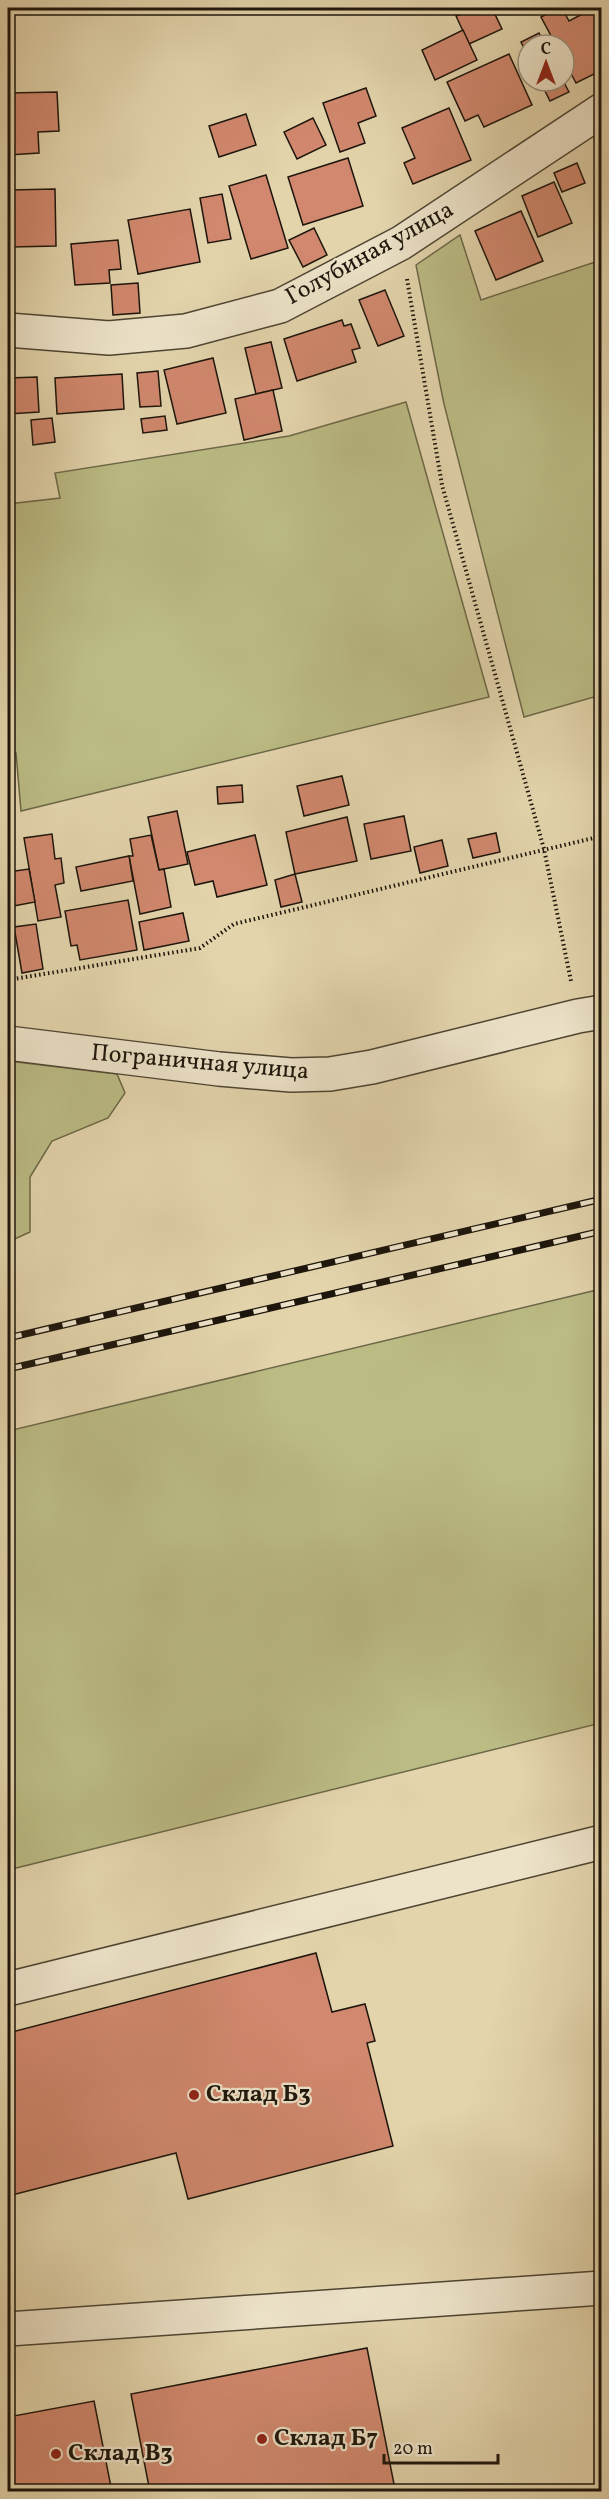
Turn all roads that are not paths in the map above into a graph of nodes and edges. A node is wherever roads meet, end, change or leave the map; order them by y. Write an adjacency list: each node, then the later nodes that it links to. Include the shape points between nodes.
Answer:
1 (602, 110): 2 (street, Голубиная улица, via 401,243 280,306 186,330 109,338)
2 (8, 330)
3 (590, 1014): 4 (street, Пограничная улица, via 330,1074 219,1069)
4 (8, 1043)
5 (602, 1842): 6 (street)
6 (8, 1989)
7 (602, 2288): 8 (street)
8 (8, 2329)

